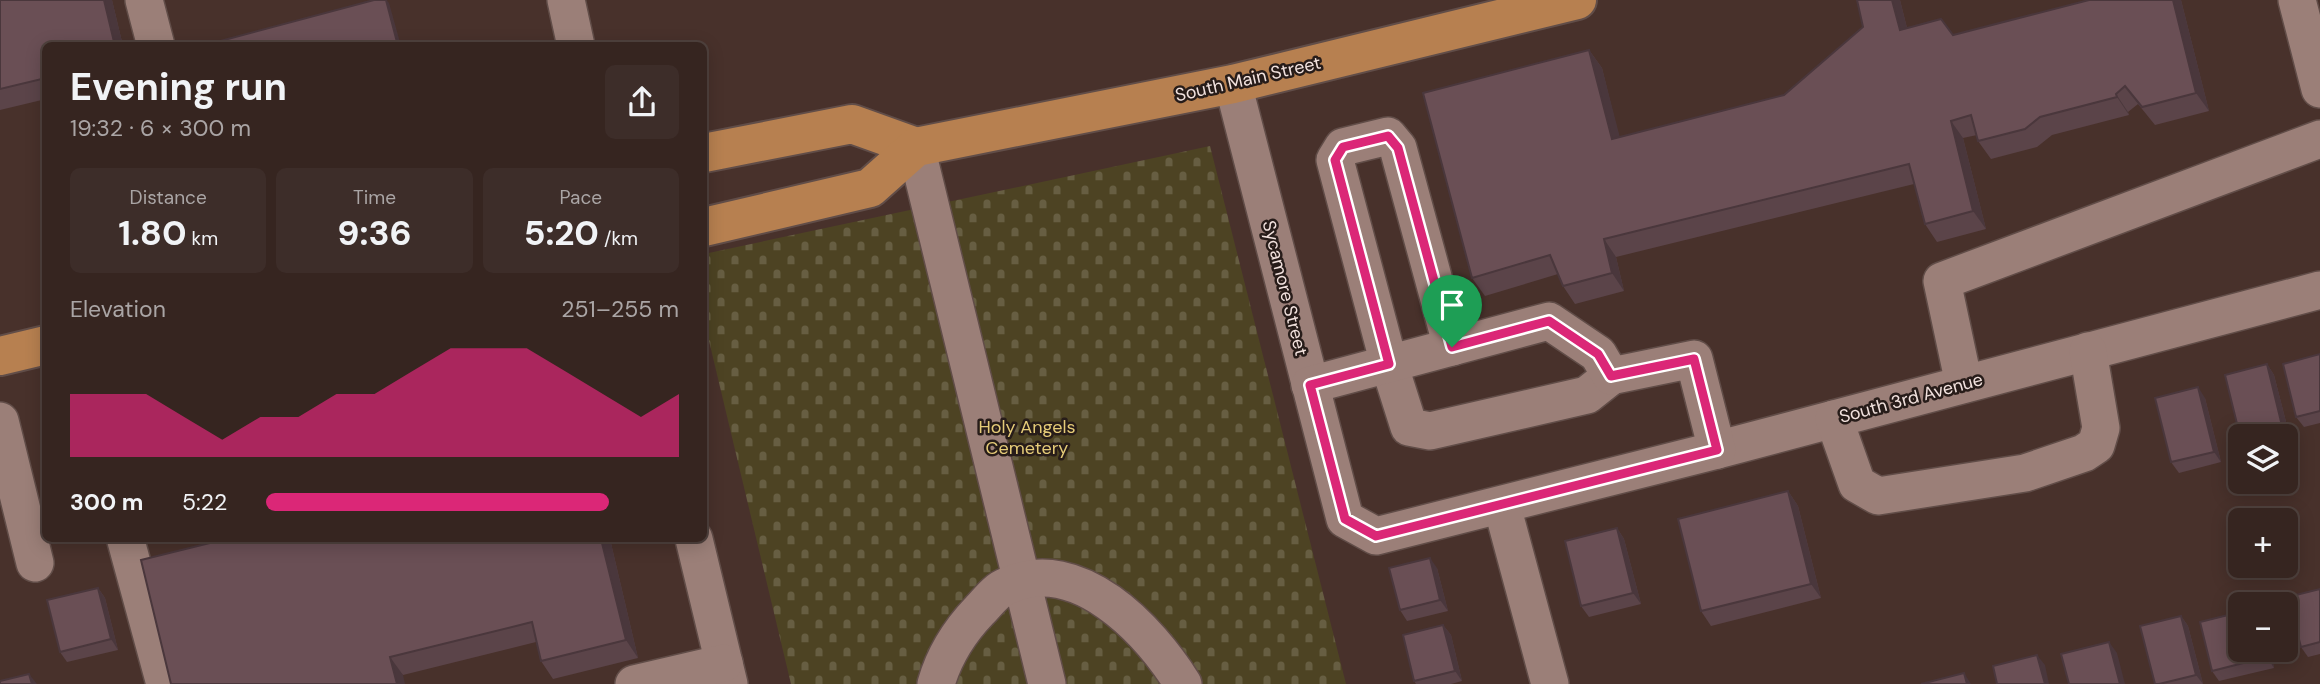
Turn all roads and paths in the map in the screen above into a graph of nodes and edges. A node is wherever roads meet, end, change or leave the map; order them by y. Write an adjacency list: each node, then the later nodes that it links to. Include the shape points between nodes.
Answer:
1 (144, 0): 5 (street)
2 (566, 0): 6 (street)
3 (1577, 0): 7 (main road, South Main Street)
4 (2297, 0): 8 (street)
5 (155, 42)
6 (575, 42)
7 (1233, 84): 10 (main road, South Main Street); 21 (street, Sycamore Street)
8 (2320, 89)
9 (2320, 139): 20 (street, via 1942,281)
10 (916, 146): 11 (main road, via 852,124); 12 (main road, via 870,188); 30 (street)
11 (707, 152)
12 (707, 226)
13 (2320, 290): 16 (street, South 3rd Avenue)
14 (42, 346): 17 (main road)
15 (1452, 347): 18 (street); 18 (street, via 1398,148 1388,136 1343,147 1335,160); 19 (street, via 1549,321 1598,354)
16 (2088, 351): 20 (street, South 3rd Avenue); 22 (street, via 2101,428 2096,445 2025,473 1878,496 1857,484)
17 (0, 356)
18 (1389, 364): 19 (street, via 1409,427 1430,431 1587,396); 21 (street)
19 (1611, 376): 24 (street, via 1694,359)
20 (1964, 384): 22 (street, South 3rd Avenue)
21 (1310, 385): 26 (street, Sycamore Street, via 1345,519 1376,536)
22 (1834, 419): 24 (street, South 3rd Avenue)
23 (0, 421): 25 (street)
24 (1717, 450): 26 (street, South 3rd Avenue)
25 (7, 476): 29 (street)
26 (1502, 506): 37 (street)
27 (126, 542): 32 (street)
28 (695, 542): 31 (street)
29 (36, 564)
30 (1022, 581): 34 (street, via 1004,586 968,623 951,647); 35 (street); 36 (street, via 1050,578 1111,604 1135,621)
31 (726, 673): 33 (street)
32 (164, 684)
33 (634, 684)
34 (936, 684)
35 (1047, 684)
36 (1183, 684)
37 (1550, 684)

